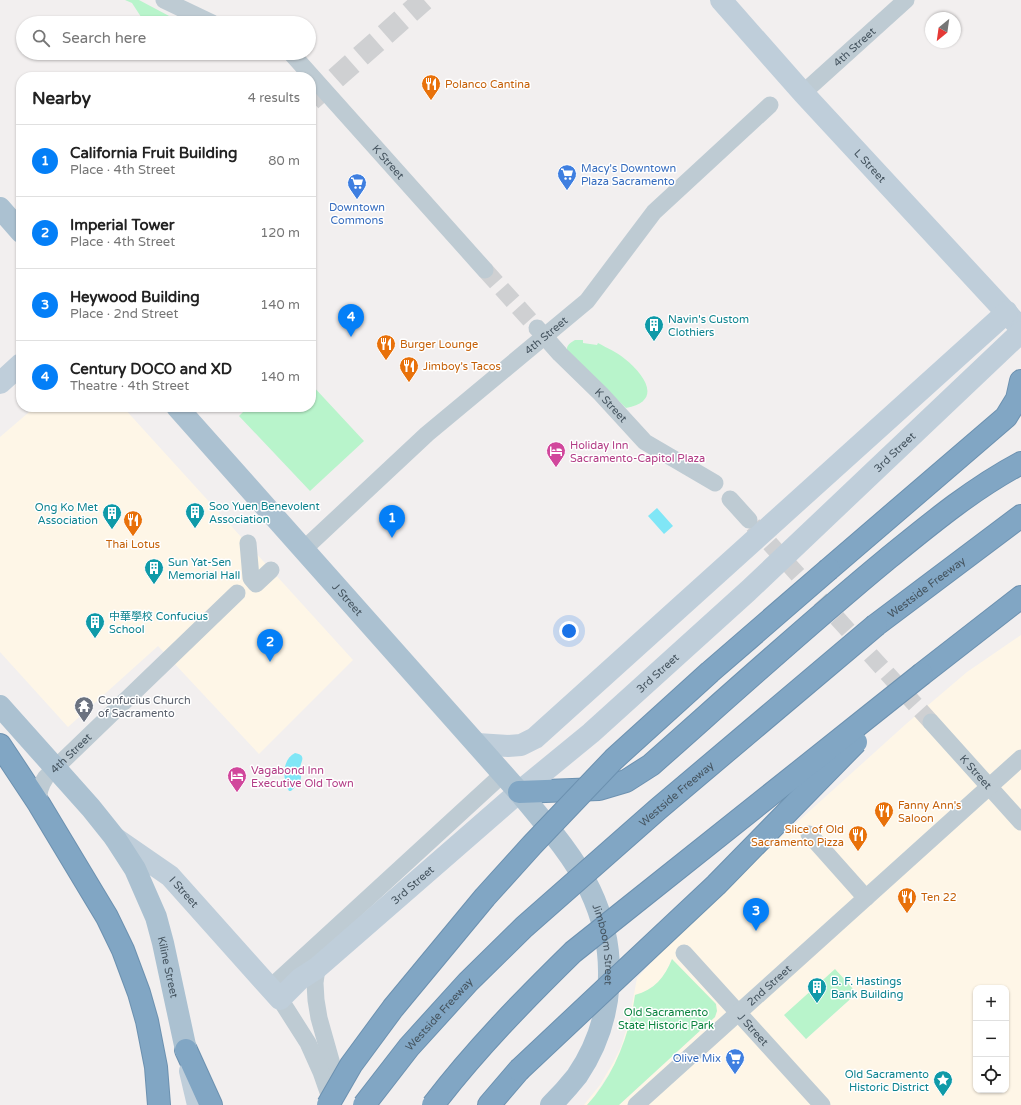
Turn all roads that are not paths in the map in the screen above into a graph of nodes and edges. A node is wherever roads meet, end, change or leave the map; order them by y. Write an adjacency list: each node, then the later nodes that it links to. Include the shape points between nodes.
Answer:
1 (164, 0): 4 (street)
2 (721, 0): 8 (street, L Street)
3 (906, 0): 8 (street, 4th Street)
4 (197, 16)
5 (297, 60): 6 (street, K Street)
6 (308, 72)
7 (316, 81): 12 (street, K Street)
8 (803, 93): 13 (street, L Street)
9 (770, 105): 15 (street, 4th Street, via 654,212 587,301)
10 (0, 208): 11 (main road)
11 (16, 226)
12 (485, 270)
13 (1006, 312): 14 (street, L Street); 34 (street, via 535,738 521,745)
14 (1021, 329)
15 (540, 332): 22 (street, K Street, via 645,442); 27 (street, 4th Street)
16 (1021, 332): 40 (street, 3rd Street, via 748,591 591,733)
17 (16, 369): 19 (street)
18 (1021, 381): 54 (highway, bridge, via 1017,399 1001,422 829,569 614,759 485,897 393,1008 351,1065)
19 (0, 383)
20 (181, 412): 27 (main road, J Street)
21 (1021, 463): 40 (highway, via 941,515 851,589 639,774 599,789)
22 (715, 483)
23 (730, 499): 25 (street)
24 (1021, 516): 56 (highway, Westside Freeway, bridge, via 876,626 658,809 524,927 468,982 409,1047)
25 (749, 520)
26 (248, 543): 28 (street, via 250,578 256,584)
27 (304, 549): 34 (main road, J Street)
28 (271, 570)
29 (237, 593): 37 (street, 4th Street)
30 (1021, 597): 31 (highway)
31 (922, 674): 57 (highway, bridge, via 573,952 479,1049); 58 (highway, bridge, via 716,885 519,1070)
32 (0, 706): 37 (main road, I Street)
33 (931, 722): 39 (street, K Street)
34 (477, 744): 38 (main road, J Street)
35 (0, 745): 41 (highway)
36 (1021, 758): 39 (street, 2nd Street)
37 (55, 768): 41 (street, 4th Street, via 41,785 38,794); 44 (main road, I Street)
38 (503, 774): 40 (main road, J Street); 48 (street, 3rd Street)
39 (989, 787): 42 (street, K Street); 45 (street, 2nd Street)
40 (519, 792): 47 (street, 3rd Street); 59 (main road, Jimboom Street, via 554,834 590,890 600,918 610,963 608,997 594,1045 577,1076)
41 (39, 804): 51 (highway, via 107,917 123,950 147,1021 156,1067)
42 (1021, 822)
43 (809, 834): 45 (street)
44 (115, 838): 48 (street, I Street, via 170,876); 50 (main road, Kiline Street, via 134,869 156,916)
45 (866, 898): 49 (street, 2nd Street)
46 (684, 954): 49 (street, J Street)
47 (317, 968): 48 (street, 3rd Street); 55 (street, I Street, via 316,1000 332,1064)
48 (275, 993): 55 (street, I Street, via 308,1044)
49 (738, 1013): 60 (street, 2nd Street); 61 (street, J Street)
50 (186, 1050): 52 (street, Kiline Street); 53 (highway)
51 (159, 1105)
52 (198, 1105)
53 (211, 1105)
54 (328, 1105)
55 (334, 1105)
56 (364, 1105)
57 (433, 1105)
58 (489, 1105)
59 (551, 1105)
60 (636, 1105)
61 (822, 1105)

